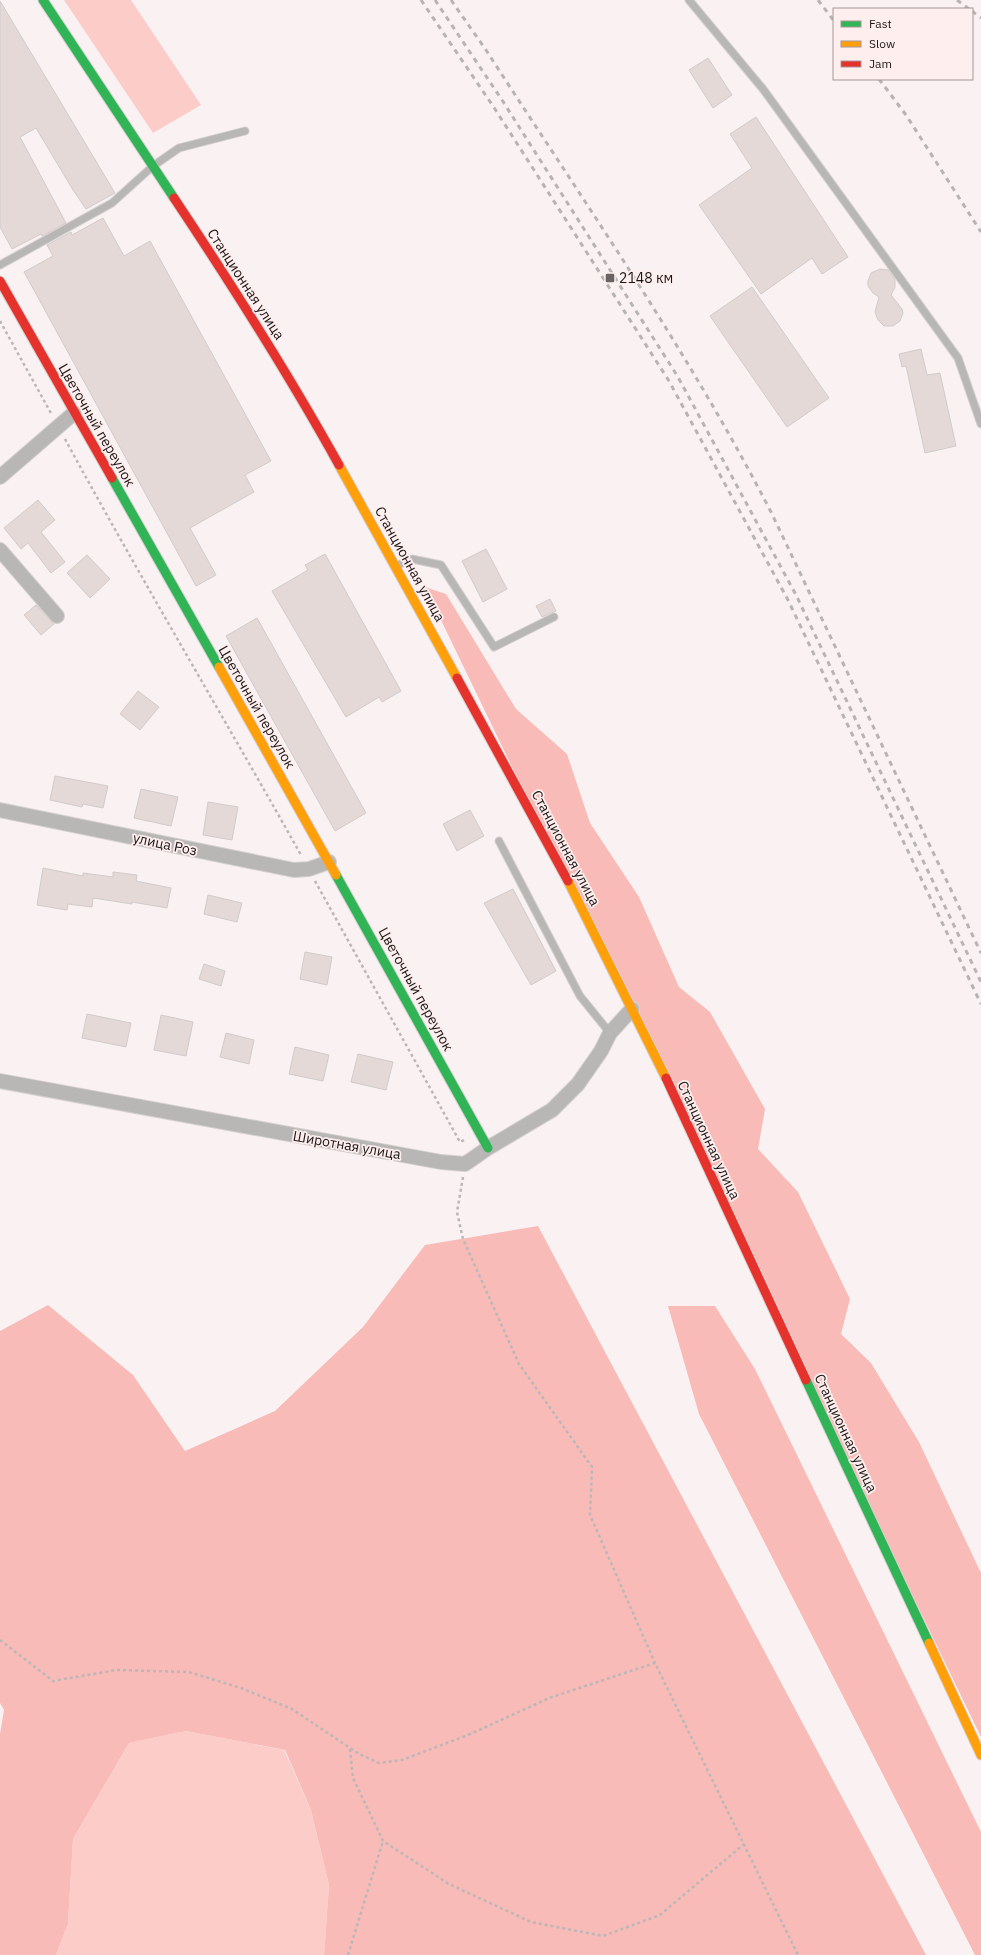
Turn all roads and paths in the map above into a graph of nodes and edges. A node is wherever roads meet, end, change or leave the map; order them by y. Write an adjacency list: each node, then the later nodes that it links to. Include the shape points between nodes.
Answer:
1 (43, 0): 4 (street, Станционная улица)
2 (689, 0): 8 (lane, via 764,89 958,358)
3 (245, 131): 4 (lane, via 179,148)
4 (153, 166): 5 (lane, via 112,204); 11 (street, Станционная улица, via 292,382)
5 (0, 265)
6 (0, 281): 7 (street, Цветочный переулок)
7 (74, 413): 9 (street); 16 (street, Цветочный переулок)
8 (981, 424)
9 (0, 477)
10 (0, 550): 12 (street)
11 (396, 566): 13 (lane, via 412,559 441,565 494,647); 17 (street, Станционная улица, via 560,865)
12 (57, 616)
13 (554, 618)
14 (0, 810): 16 (street, улица Роз, via 294,870 309,869)
15 (499, 841): 18 (lane, via 580,996)
16 (329, 862): 20 (street, Цветочный переулок)
17 (632, 1009): 18 (street); 25 (street, Станционная улица)
18 (610, 1033): 20 (street, via 578,1084 552,1110)
19 (0, 1081): 21 (street, Широтная улица, via 441,1162)
20 (488, 1148): 21 (street)
21 (465, 1164): 23 (path, via 457,1212 463,1239 519,1364 592,1467 590,1515)
22 (0, 1640): 24 (path, via 53,1681 116,1670 189,1672 234,1686 292,1709)
23 (656, 1663): 24 (path, via 549,1698 468,1735 402,1760 379,1764); 27 (path)
24 (350, 1749): 26 (path, via 353,1778)
25 (981, 1755)
26 (383, 1840): 27 (path, via 449,1884 531,1922 603,1936 660,1915); 28 (path)
27 (744, 1844): 29 (path)
28 (348, 1955)
29 (798, 1955)

